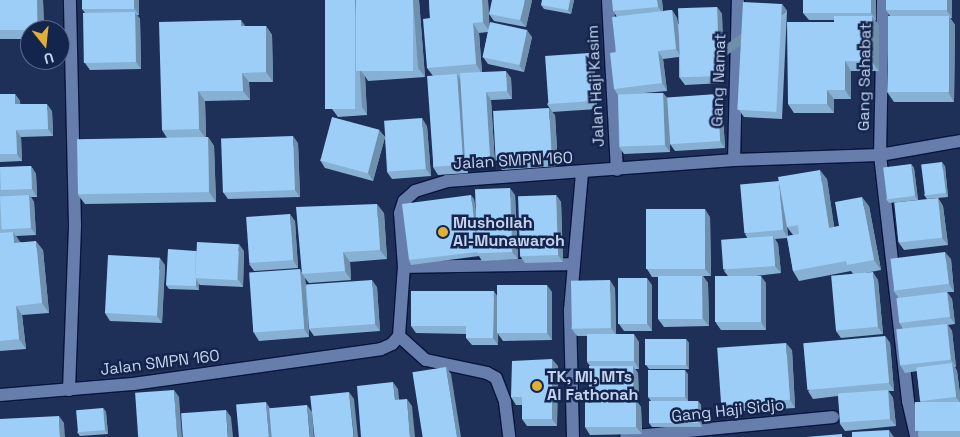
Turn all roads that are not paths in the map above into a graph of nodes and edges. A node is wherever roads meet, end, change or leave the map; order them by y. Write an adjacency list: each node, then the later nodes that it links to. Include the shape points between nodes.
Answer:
1 (70, 0): 13 (street, via 75,224)
2 (608, 0): 8 (street, Jalan Haji Kasim)
3 (738, 0): 7 (street, Gang Namat)
4 (883, 0): 6 (street, Gang Sahabat)
5 (960, 141): 6 (street, Jalan SMPN 160)
6 (880, 155): 7 (street, Jalan SMPN 160); 19 (street, Gang Sahabat, via 908,400)
7 (734, 160): 8 (street, Jalan SMPN 160)
8 (617, 170): 9 (street, Jalan SMPN 160)
9 (582, 173): 10 (street); 11 (street, Jalan SMPN 160, via 447,181 415,191 404,201 400,213)
10 (574, 264): 11 (street); 17 (street, via 570,310)
11 (404, 267): 12 (street, Jalan SMPN 160)
12 (399, 336): 13 (street, Jalan SMPN 160, via 381,349); 16 (street, via 426,360 487,373 496,378 505,402)
13 (69, 390): 14 (street, Jalan SMPN 160)
14 (0, 395)
15 (833, 417): 18 (street, Gang Haji Sidjo)
16 (509, 437)
17 (573, 437)
18 (626, 437)
19 (916, 437)

